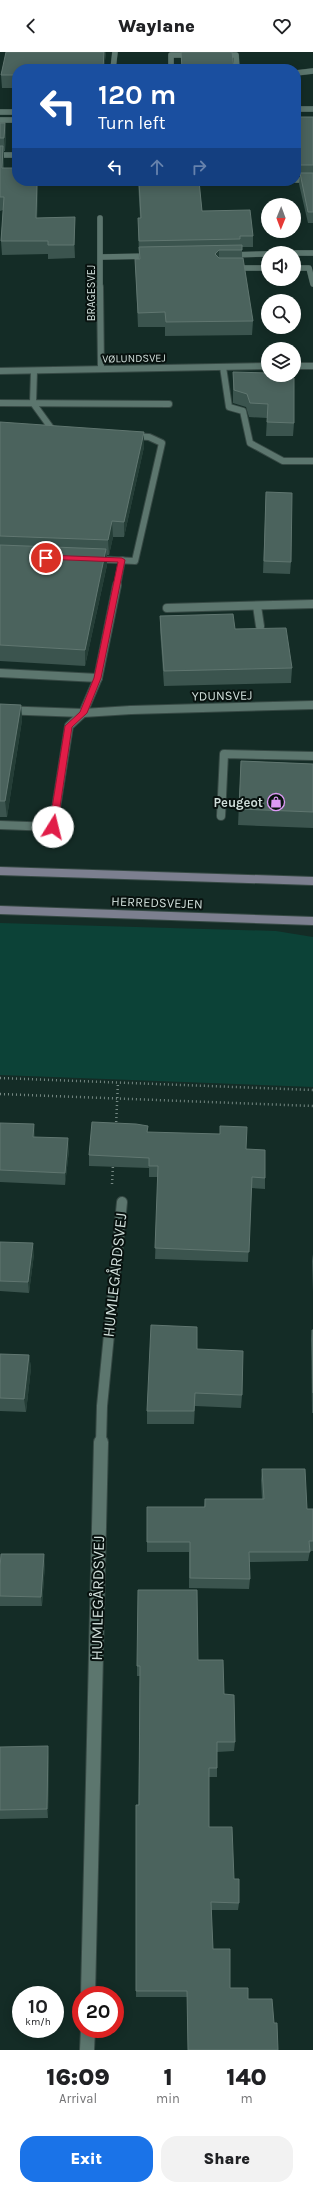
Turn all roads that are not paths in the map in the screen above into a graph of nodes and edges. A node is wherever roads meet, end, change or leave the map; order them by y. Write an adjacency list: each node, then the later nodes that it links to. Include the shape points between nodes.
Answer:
1 (115, 52): 4 (street)
2 (200, 55): 5 (street, via 171,55)
3 (214, 55): 6 (street, via 236,55)
4 (114, 64)
5 (171, 64)
6 (237, 64)
7 (313, 71): 8 (street)
8 (301, 72)
9 (301, 109): 10 (street)
10 (313, 109)
11 (0, 112): 12 (street)
12 (12, 112)
13 (0, 120): 14 (street)
14 (12, 120)
15 (0, 155): 16 (street)
16 (12, 155)
17 (301, 180): 18 (street)
18 (313, 180)
19 (100, 218): 25 (street, BRAGESVEJ)
20 (301, 253): 21 (street)
21 (313, 253)
22 (261, 254): 23 (street)
23 (220, 255)
24 (156, 256): 25 (street)
25 (101, 257): 34 (street, BRAGESVEJ)
26 (226, 268): 27 (street)
27 (261, 268)
28 (301, 268): 29 (street, via 309,268)
29 (313, 284)
30 (261, 366): 33 (street, VØLUNDSVEJ)
31 (301, 366): 32 (street)
32 (313, 366)
33 (223, 367): 34 (street, VØLUNDSVEJ); 42 (street, via 230,406 244,411 250,443 283,461)
34 (101, 368): 36 (street, VØLUNDSVEJ)
35 (0, 371): 36 (street, VØLUNDSVEJ)
36 (34, 371): 38 (street)
37 (0, 403): 38 (street)
38 (33, 403): 39 (street); 40 (street, via 54,432)
39 (169, 404)
40 (70, 433)
41 (125, 436): 44 (street, via 149,437 162,443 135,561)
42 (313, 461)
43 (84, 559): 44 (street)
44 (122, 560): 50 (street)
45 (313, 604): 46 (street)
46 (257, 606): 47 (street); 48 (street)
47 (167, 608)
48 (260, 626)
49 (0, 673): 50 (street)
50 (98, 678): 53 (street)
51 (313, 705): 53 (street, YDUNSVEJ)
52 (0, 710): 53 (street, YDUNSVEJ)
53 (83, 713): 56 (street, via 69,726 53,827)
54 (313, 756): 55 (street, via 224,754)
55 (220, 816)
56 (0, 825)
57 (0, 871): 58 (street, HERREDSVEJEN)
58 (313, 881)
59 (0, 910): 60 (street, HERREDSVEJEN)
60 (313, 921)
61 (122, 1202): 62 (street, HUMLEGÅRDSVEJ, via 102,1406)
62 (88, 1986)
63 (88, 2038): 64 (street)
64 (87, 2050)

